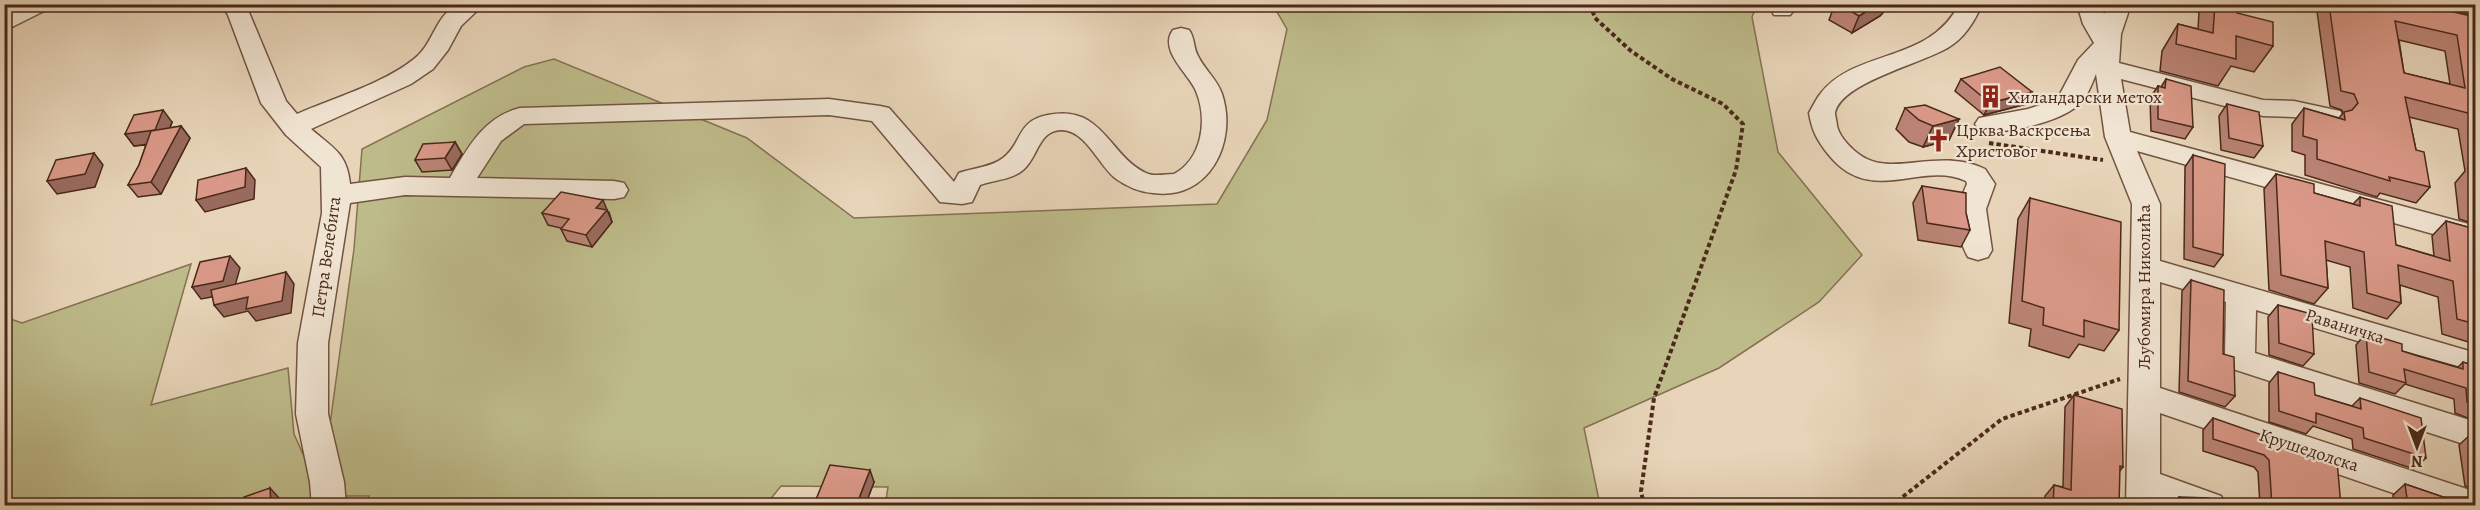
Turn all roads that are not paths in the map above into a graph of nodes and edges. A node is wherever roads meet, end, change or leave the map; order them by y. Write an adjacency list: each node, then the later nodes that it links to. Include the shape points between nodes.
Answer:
1 (40, 4): 8 (street)
2 (232, 4): 14 (street, Петра Велебита, via 240,15 274,103)
3 (473, 4): 14 (street, via 451,22 424,64 402,78 306,120)
4 (2089, 4): 12 (street)
5 (2120, 4): 12 (street, Љубомира Николића, via 2111,24)
6 (2398, 5): 9 (street)
7 (1966, 13): 11 (street, via 1911,40); 21 (street, via 1954,32 1938,43 1840,87 1825,101 1821,115 1823,129 1833,145 1860,167 1878,172 1957,168 1980,179 1970,215)
8 (4, 24)
9 (2475, 26)
10 (1181, 35): 17 (street, via 1180,47 1208,90 1212,109 1212,145 1196,172 1185,181 1140,184 1083,127 1065,122 1044,124 1028,137 1021,156 1009,167 969,179 962,195 950,195 880,114 829,108 520,116 494,130)
11 (1887, 45)
12 (2108, 56): 13 (street, via 2263,108 2294,109); 15 (street, via 2087,65 2077,90 2055,109); 16 (street, Љубомира Николића)
13 (2331, 117)
14 (296, 129): 19 (street, Петра Велебита, via 334,164)
15 (1984, 132)
16 (2123, 149): 20 (street); 22 (street, Љубомира Николића, via 2146,204)
17 (459, 186): 18 (street); 19 (street, via 405,186)
18 (614, 190)
19 (336, 198): 28 (street, Петра Велебита, via 313,355 312,414 327,482)
20 (2475, 236)
21 (1978, 250)
22 (2146, 267): 23 (street, Раваничка); 25 (street, Љубомира Николића)
23 (2241, 295): 24 (street, Раваничка); 26 (street, via 2240,356 2244,361)
24 (2475, 365)
25 (2144, 383): 27 (street, Љубомира Николића); 30 (street, Крушедолска)
26 (2475, 435)
27 (2143, 494): 29 (street)
28 (328, 506)
29 (2209, 506)
30 (2474, 506)

